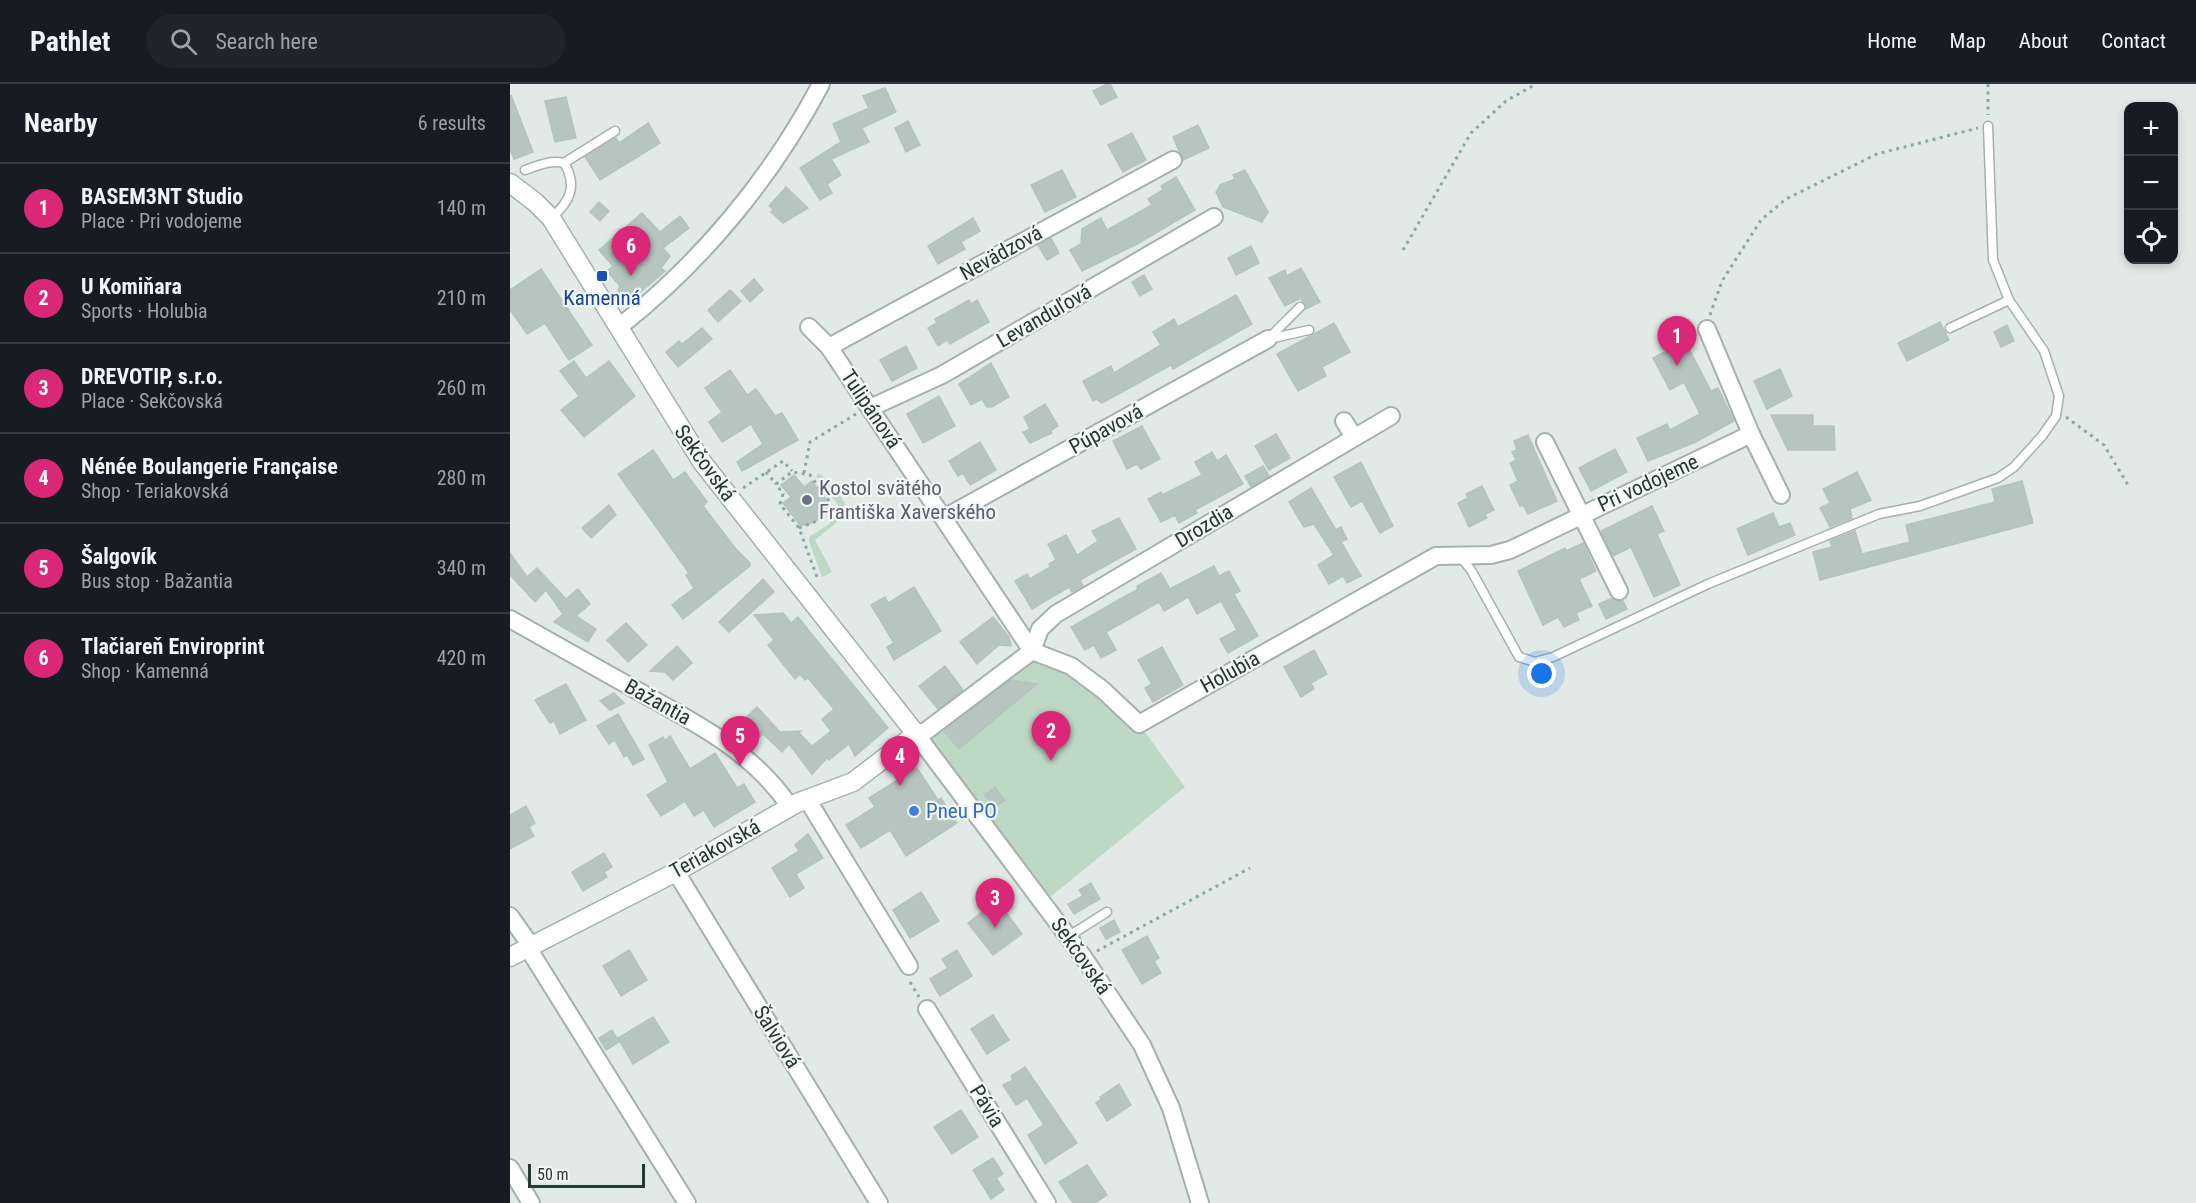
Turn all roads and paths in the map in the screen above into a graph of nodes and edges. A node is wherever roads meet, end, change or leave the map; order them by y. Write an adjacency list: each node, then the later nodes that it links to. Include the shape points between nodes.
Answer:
1 (821, 84): 15 (street, via 760,180 699,256)
2 (1536, 84): 12 (path, via 1506,101 1471,133)
3 (1988, 84): 4 (path)
4 (1988, 126): 13 (lane, via 1993,260); 18 (path, via 1877,154 1786,198 1761,220 1722,281)
5 (615, 131): 7 (lane)
6 (1173, 160): 21 (street, Nevädzová)
7 (564, 163): 8 (lane, via 545,162); 11 (lane, via 570,172 572,192)
8 (525, 170)
9 (510, 183): 11 (street, Sekčovská)
10 (1214, 217): 23 (street, Levanduľová, via 942,375)
11 (551, 218): 15 (street, Sekčovská)
12 (1403, 250)
13 (2009, 300): 17 (lane); 22 (lane, via 2044,351 2056,383)
14 (1300, 308): 20 (lane)
15 (619, 327): 45 (street, Sekčovská, via 702,462)
16 (809, 327): 21 (street, Tulipánová)
17 (1950, 328)
18 (1707, 329): 26 (street)
19 (1309, 330): 20 (lane)
20 (1268, 339): 37 (street, Púpavová)
21 (829, 347): 23 (street, Tulipánová)
22 (2057, 406): 33 (path, via 2104,445); 40 (lane, via 2056,416 2042,436 2014,468 1998,478 1920,506 1879,514 1708,584 1535,662 1519,657)
23 (869, 407): 31 (path, via 810,442); 37 (street, Tulipánová)
24 (1391, 416): 27 (street, Drozdia)
25 (1344, 421): 27 (street)
26 (1750, 434): 35 (street); 36 (street, Pri vodojeme)
27 (1354, 437): 44 (street, Drozdia, via 1056,614 1040,629)
28 (1545, 442): 36 (street)
29 (766, 472): 30 (path, via 783,461); 32 (path); 34 (path)
30 (792, 472): 31 (path); 32 (path)
31 (804, 473): 38 (path, via 810,475 830,502 822,519)
32 (776, 484): 38 (path, via 783,494 780,504)
33 (2128, 485)
34 (741, 489)
35 (1781, 495)
36 (1582, 514): 40 (street, Pri vodojeme, via 1510,550); 42 (street)
37 (944, 518): 44 (street, Tulipánová)
38 (799, 528): 41 (path, via 817,577)
39 (1436, 556): 40 (street, Pri vodojeme); 44 (street, Holubia, via 1138,723 1071,666)
40 (1460, 556)
41 (812, 582)
42 (1619, 591)
43 (510, 619): 47 (street, Bažantia, via 702,726 749,758 773,782)
44 (1032, 651): 45 (street, via 926,731)
45 (916, 734): 46 (street, Teriakovská, via 853,782); 52 (street, Sekčovská)
46 (807, 799): 47 (street, Teriakovská); 56 (street)
47 (790, 807): 49 (street, Teriakovská)
48 (1250, 868): 55 (path)
49 (676, 872): 53 (street, Teriakovská); 61 (street, Šalviová)
50 (1107, 912): 52 (lane)
51 (510, 916): 53 (street)
52 (1069, 936): 55 (street, Sekčovská)
53 (529, 947): 54 (street, Teriakovská); 60 (street)
54 (510, 957)
55 (1084, 958): 63 (street, Sekčovská, via 1155,1071 1184,1144)
56 (909, 966)
57 (927, 1009): 62 (street, Pávia)
58 (510, 1168): 59 (street)
59 (531, 1203)
60 (687, 1203)
61 (879, 1203)
62 (1047, 1203)
63 (1200, 1203)

